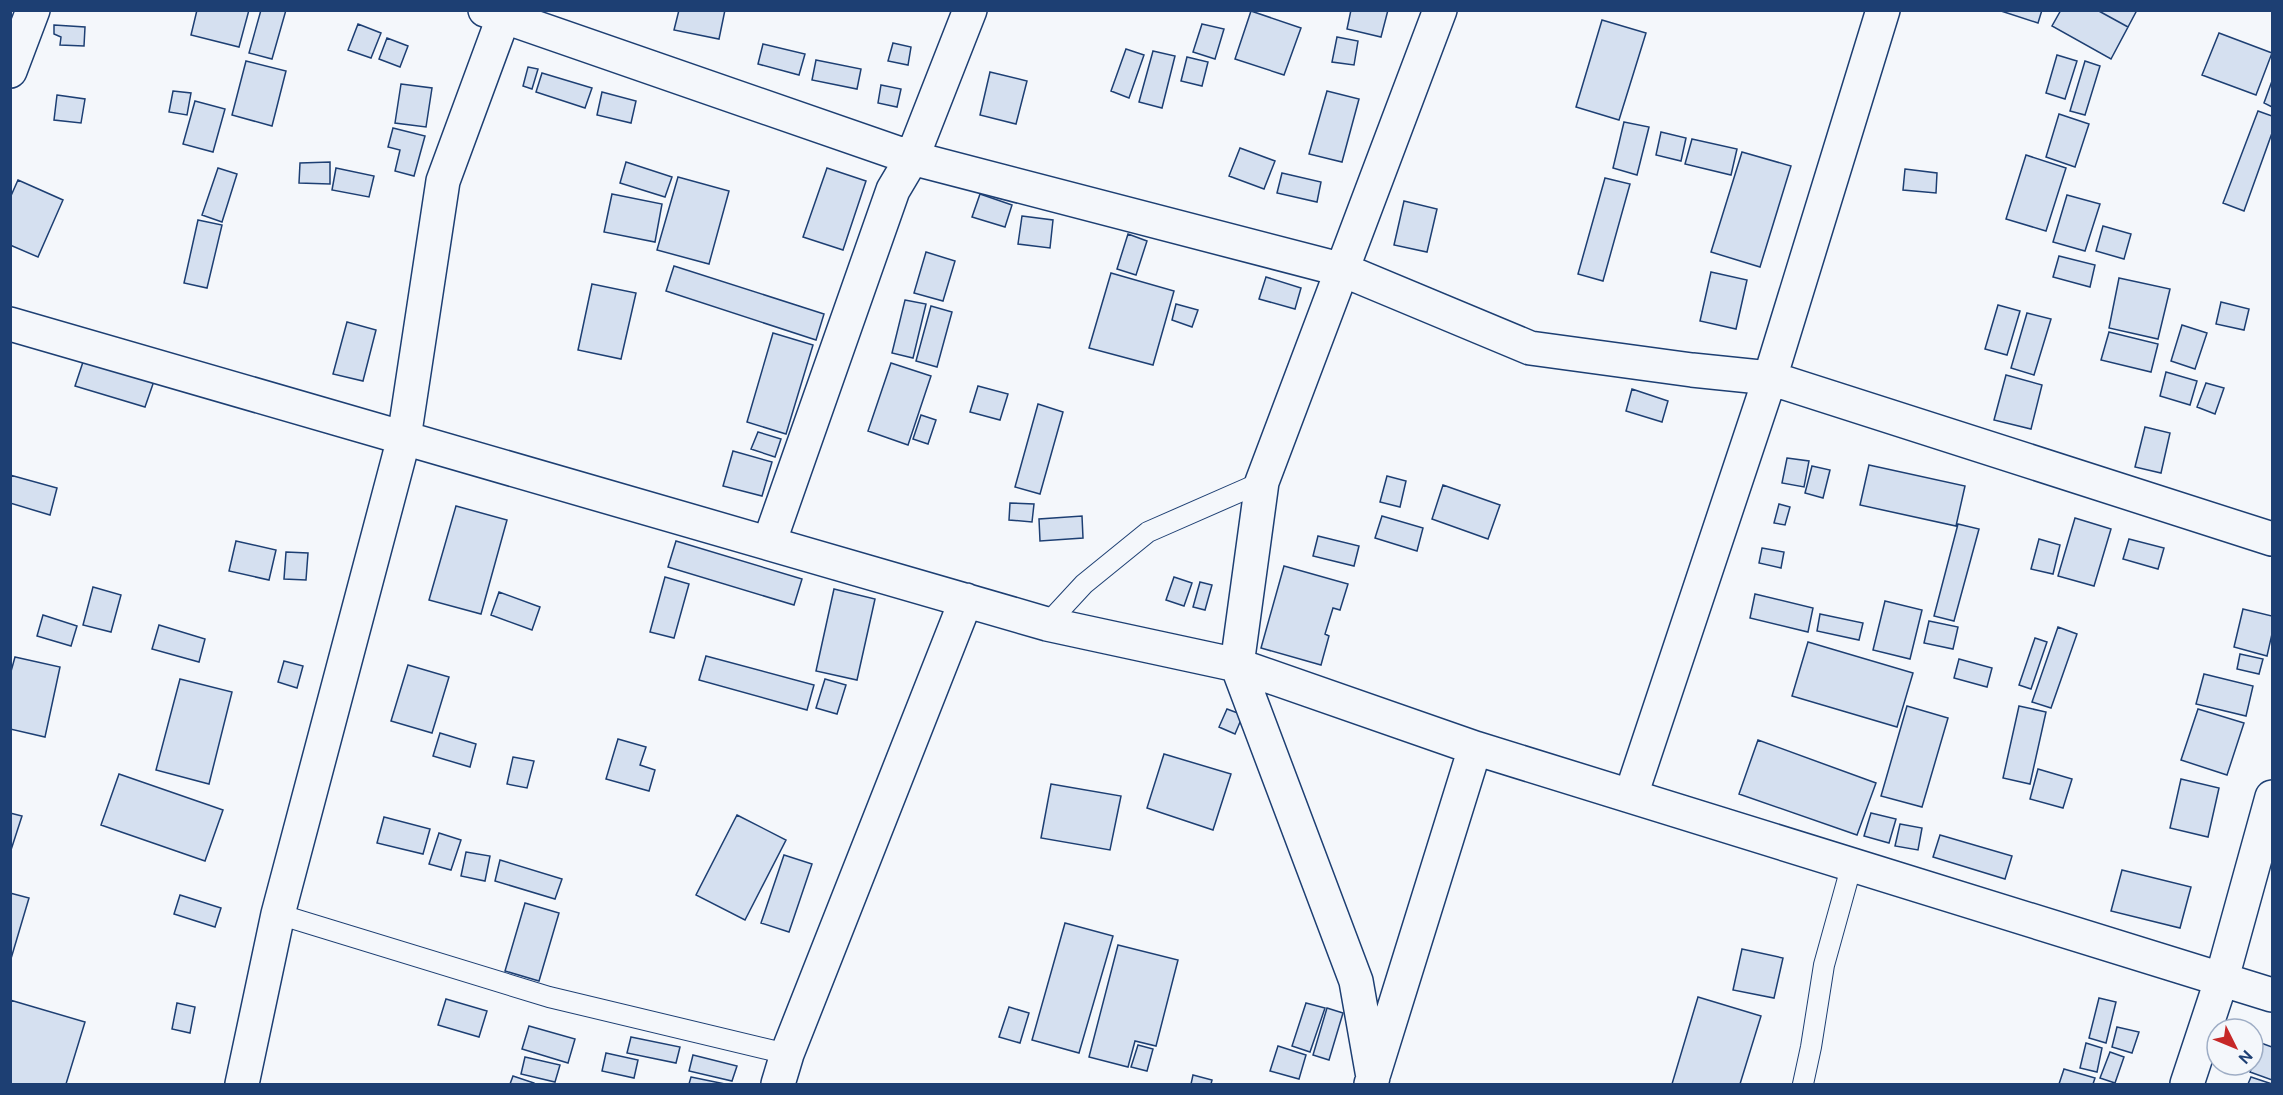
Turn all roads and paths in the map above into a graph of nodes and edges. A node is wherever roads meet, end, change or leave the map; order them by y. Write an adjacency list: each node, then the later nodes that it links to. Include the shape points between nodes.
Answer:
1 (33, 10): 6 (street)
2 (970, 10): 7 (street)
3 (1440, 10): 8 (street)
4 (1883, 10): 10 (street)
5 (499, 12): 7 (street); 11 (street, via 443,182)
6 (10, 71)
7 (912, 158): 8 (street); 14 (street, via 893,190)
8 (1342, 270): 10 (street, via 1530,348); 12 (street)
9 (10, 324): 11 (street)
10 (1770, 378): 13 (street); 19 (street)
11 (404, 438): 14 (street); 22 (street)
12 (1262, 482): 16 (lane, via 1148,532 1084,584); 17 (street)
13 (2272, 539)
14 (769, 543): 15 (street)
15 (966, 600): 16 (street); 25 (street)
16 (1047, 624): 17 (street)
17 (1237, 665): 18 (street); 26 (street, via 1356,981)
18 (1475, 748): 19 (street); 26 (street)
19 (1631, 795): 21 (street)
20 (2272, 797): 23 (street)
21 (1852, 864): 23 (street); 29 (lane, via 1824,965)
22 (278, 914): 25 (lane, via 549,997); 27 (street)
23 (2222, 978): 24 (street); 30 (street)
24 (2272, 995)
25 (787, 1054): 28 (street)
26 (1372, 1081)
27 (242, 1084)
28 (778, 1084)
29 (1803, 1084)
30 (2187, 1084)

